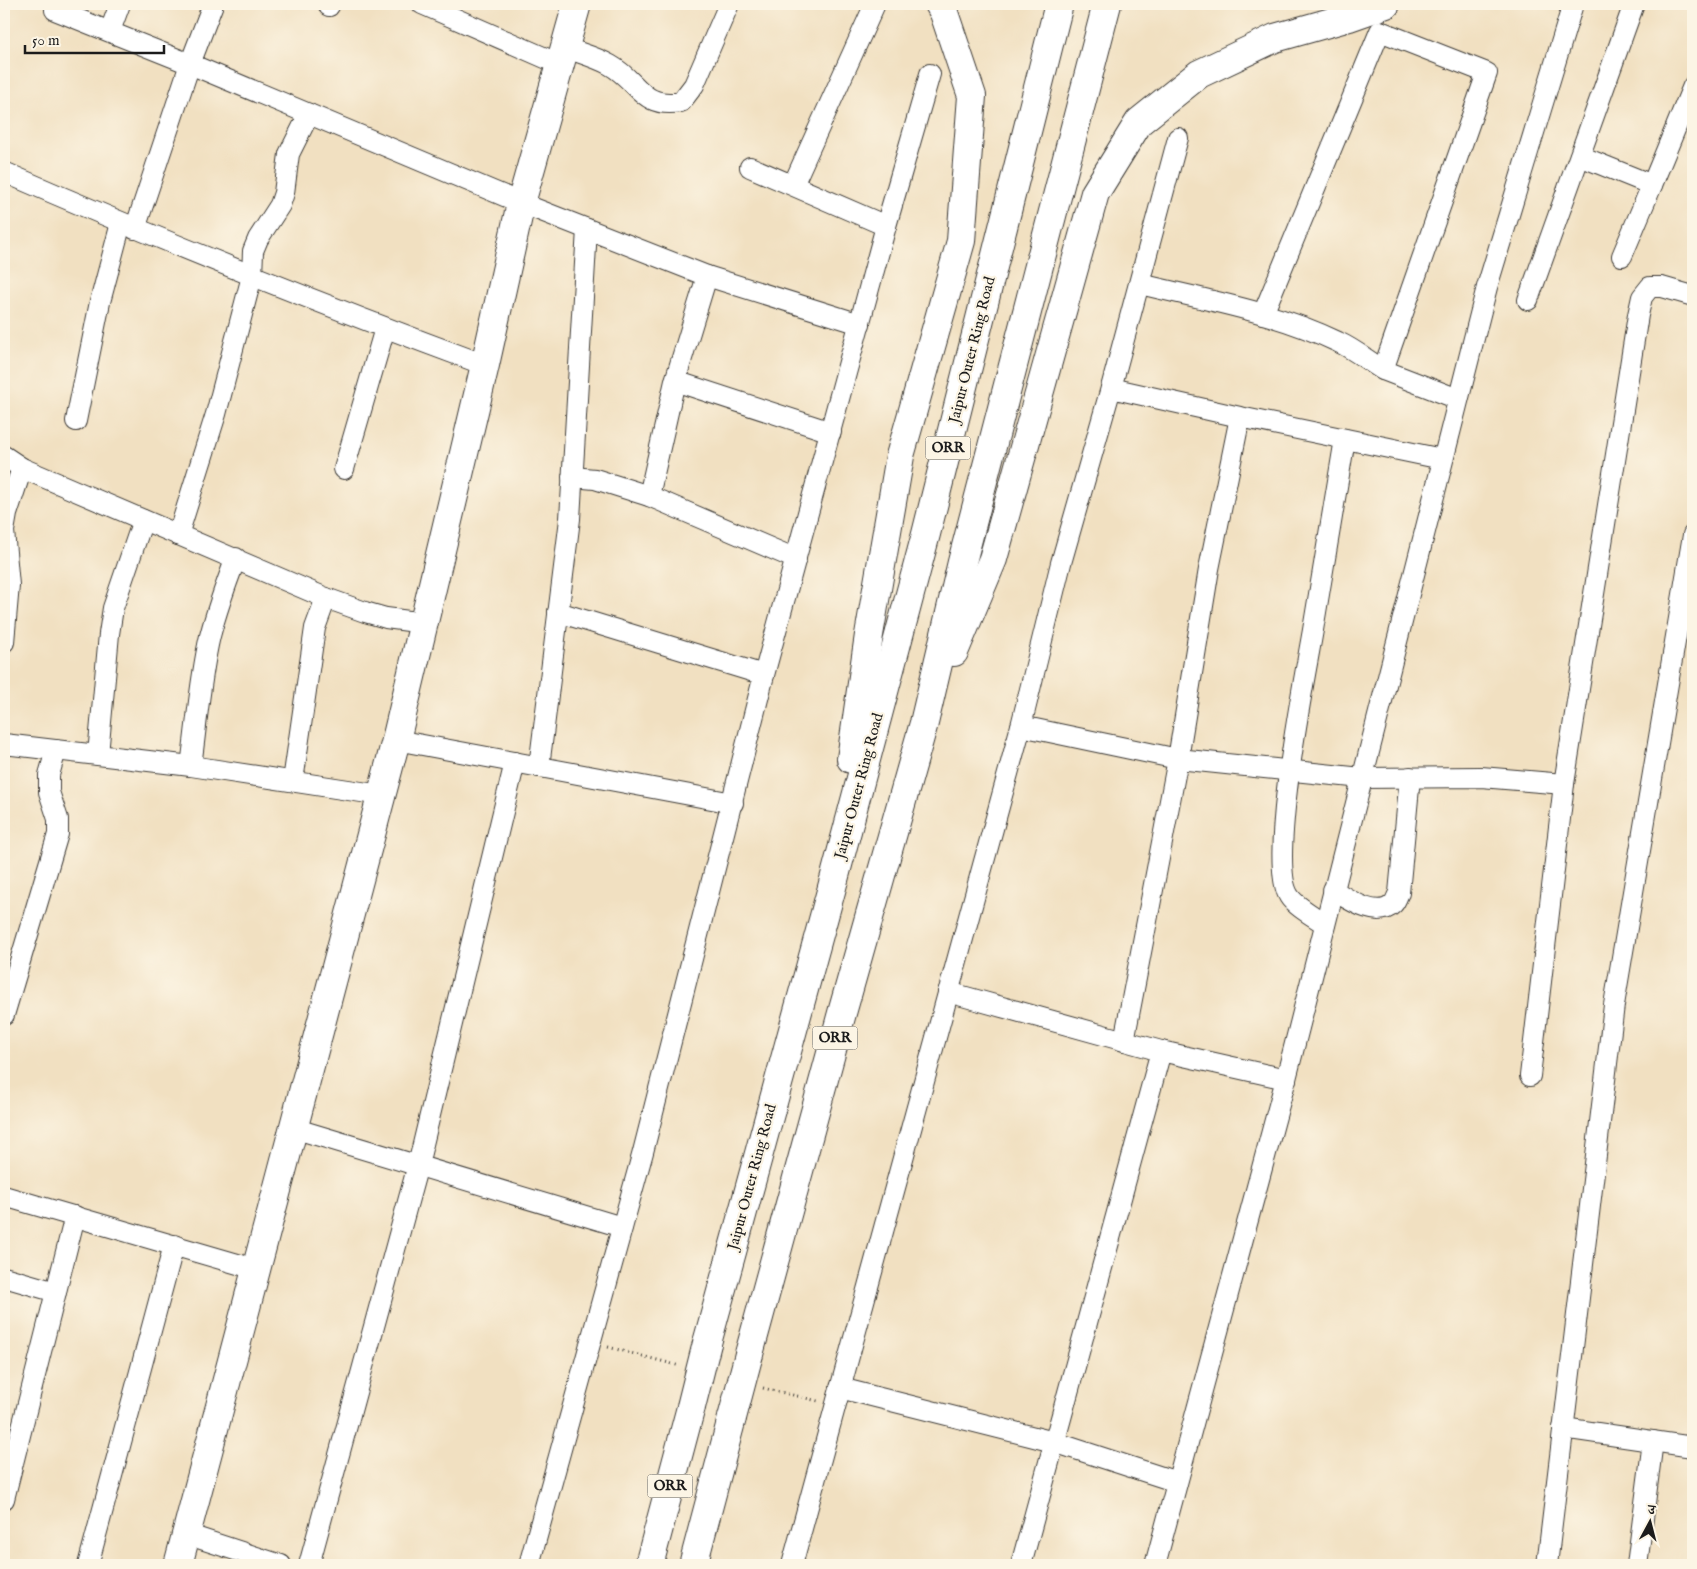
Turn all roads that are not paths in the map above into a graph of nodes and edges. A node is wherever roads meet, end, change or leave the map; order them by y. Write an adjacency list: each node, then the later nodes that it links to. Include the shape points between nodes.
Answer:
1 (120, 4): 14 (street)
2 (213, 4): 16 (street)
3 (422, 4): 15 (street)
4 (577, 4): 15 (main road)
5 (729, 4): 15 (street, via 694,86 681,102 667,105 651,99 609,64)
6 (875, 4): 25 (street)
7 (939, 4): 82 (main road, via 972,96 961,241 900,456)
8 (1059, 4): 82 (main road, Jaipur Outer Ring Road / ORR, via 926,534)
9 (1107, 4): 64 (main road, via 962,562)
10 (1386, 4): 64 (main road, via 1275,38 1199,74 1139,122 1095,192 993,559)
11 (1573, 4): 43 (street, via 1487,287)
12 (1634, 4): 21 (street)
13 (55, 10): 14 (street)
14 (110, 31): 16 (street)
15 (561, 56): 26 (main road)
16 (190, 64): 19 (street); 27 (street)
17 (930, 74): 28 (street)
18 (1693, 86): 24 (street)
19 (309, 114): 26 (street); 31 (street, via 289,154 280,205 253,251)
20 (1178, 138): 33 (street)
21 (1580, 156): 24 (street); 35 (street)
22 (750, 167): 25 (street)
23 (4, 172): 27 (street)
24 (1652, 184): 30 (street)
25 (793, 185): 28 (street)
26 (521, 203): 29 (street); 39 (main road)
27 (128, 226): 31 (street); 45 (street, via 100,302)
28 (886, 226): 37 (street)
29 (587, 229): 32 (street); 52 (street)
30 (1622, 256)
31 (252, 276): 38 (street); 55 (street, via 208,442)
32 (706, 276): 37 (street); 41 (street)
33 (1140, 284): 36 (street); 42 (street)
34 (1693, 296): 78 (street, via 1650,287 1642,297)
35 (1528, 300)
36 (1263, 314): 40 (street, via 1339,342); 40 (street, via 1380,31 1487,73)
37 (860, 324): 46 (street)
38 (385, 328): 39 (street); 51 (street)
39 (485, 365): 61 (main road)
40 (1383, 370): 43 (street)
41 (675, 381): 46 (street); 53 (street)
42 (1111, 388): 44 (street); 65 (street, via 1061,563)
43 (1458, 399): 49 (street)
44 (1240, 418): 47 (street); 70 (street, via 1209,570)
45 (76, 421)
46 (831, 432): 58 (street)
47 (1345, 439): 49 (street); 74 (street)
48 (4, 456): 50 (street)
49 (1442, 459): 76 (street)
50 (22, 468): 54 (street); 62 (street, via 4,531 9,585)
51 (344, 469)
52 (572, 477): 53 (street, via 595,478); 60 (street)
53 (649, 496): 58 (street)
54 (143, 520): 55 (street); 69 (street, via 113,608)
55 (178, 535): 57 (street)
56 (1693, 535): 100 (street, via 1614,1005)
57 (236, 558): 59 (street); 72 (street, via 210,637)
58 (796, 559): 63 (street)
59 (326, 598): 61 (street, via 386,618); 77 (street, via 314,628)
60 (558, 612): 63 (street); 73 (street)
61 (424, 623): 66 (main road)
62 (4, 642)
63 (764, 675): 80 (street)
64 (924, 723): 113 (main road, ORR, bridge)
65 (1020, 726): 70 (street); 84 (street)
66 (396, 740): 71 (street); 79 (main road)
67 (4, 744): 68 (street)
68 (56, 750): 69 (street); 85 (street, via 49,775 49,792 58,819 58,834)
69 (98, 755): 72 (street)
70 (1178, 759): 74 (street); 86 (street)
71 (515, 762): 73 (street); 91 (street)
72 (191, 766): 77 (street)
73 (539, 767): 80 (street)
74 (1290, 770): 76 (street); 83 (street, via 1282,851 1283,877 1289,896)
75 (1410, 777): 76 (street); 78 (street, via 1481,777); 81 (street, via 1399,893 1393,904 1380,910 1360,906)
76 (1362, 778): 81 (street)
77 (293, 781): 79 (street)
78 (1564, 784): 88 (street)
79 (381, 795): 90 (main road)
80 (733, 803): 94 (street)
81 (1333, 890): 83 (street)
82 (831, 892): 112 (main road, Jaipur Outer Ring Road / ORR, bridge)
83 (1325, 924): 89 (street)
84 (948, 992): 86 (street); 99 (street)
85 (4, 1015)
86 (1124, 1041): 87 (street)
87 (1160, 1051): 89 (street); 102 (street)
88 (1530, 1076)
89 (1286, 1079): 104 (street)
90 (293, 1128): 91 (street); 96 (main road)
91 (418, 1166): 94 (street); 110 (street)
92 (4, 1196): 93 (street)
93 (75, 1216): 95 (street); 98 (street)
94 (622, 1228): 111 (street)
95 (174, 1245): 96 (street); 107 (street)
96 (255, 1269): 106 (main road)
97 (4, 1277): 98 (street)
98 (56, 1292): 105 (street)
99 (840, 1388): 102 (street); 114 (street)
100 (1563, 1428): 101 (street); 117 (street)
101 (1654, 1441): 103 (street); 118 (street)
102 (1054, 1442): 104 (street); 115 (street)
103 (1693, 1447)
104 (1177, 1482): 116 (street)
105 (4, 1500)
106 (186, 1534): 108 (main road); 109 (street)
107 (88, 1565)
108 (178, 1565)
109 (281, 1565)
110 (309, 1565)
111 (529, 1565)
112 (649, 1565)
113 (693, 1565)
114 (792, 1565)
115 (1021, 1565)
116 (1155, 1565)
117 (1547, 1565)
118 (1637, 1565)

